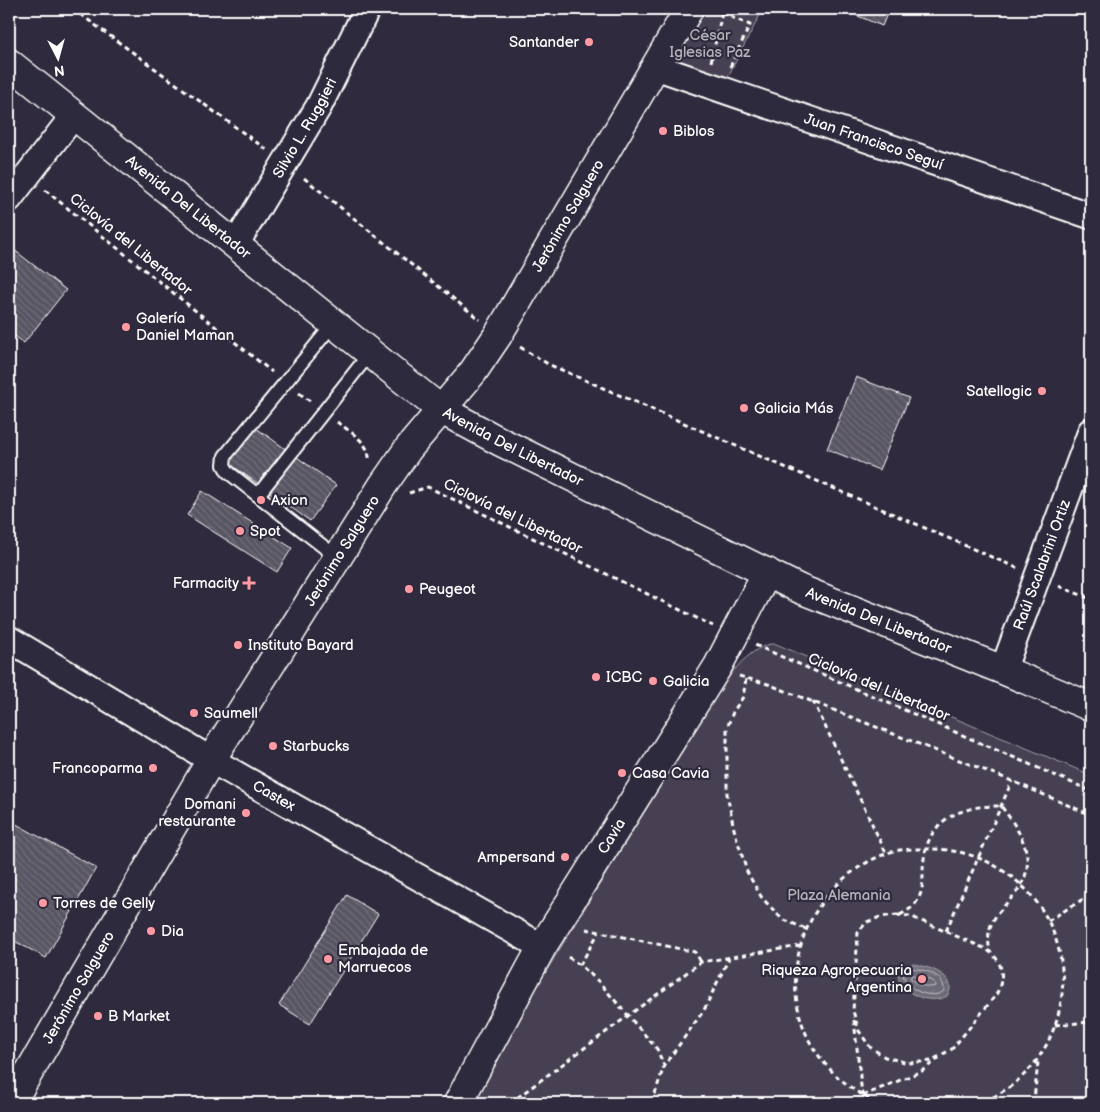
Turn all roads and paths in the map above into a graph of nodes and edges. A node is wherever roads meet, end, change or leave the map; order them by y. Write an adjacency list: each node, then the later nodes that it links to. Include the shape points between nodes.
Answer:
1 (74, 9): 9 (path)
2 (367, 9): 9 (street, Silvio L. Ruggieri)
3 (689, 9): 6 (street, Jerónimo Salguero)
4 (722, 11): 7 (path); 7 (path, via 750,25)
5 (9, 63): 8 (street, Avenida Del Libertador)
6 (656, 67): 7 (street, Juan Francisco Seguí); 15 (street, Jerónimo Salguero)
7 (713, 86): 12 (street, Juan Francisco Seguí)
8 (74, 115): 10 (street); 13 (street, Avenida Del Libertador)
9 (286, 164): 13 (street, Silvio L. Ruggieri); 15 (path)
10 (28, 177): 11 (street); 17 (path, Ciclovía del Libertador)
11 (9, 200)
12 (1091, 216)
13 (236, 244): 14 (street, Avenida Del Libertador)
14 (334, 323): 16 (street, Avenida Del Libertador); 17 (lane)
15 (498, 335): 18 (street, Jerónimo Salguero, via 473,372); 25 (path, via 548,364)
16 (370, 352): 18 (street, Avenida Del Libertador); 19 (lane)
17 (285, 382): 19 (path, Ciclovía del Libertador); 22 (lane, via 225,456 224,465 228,472)
18 (440, 409): 21 (street, Jerónimo Salguero); 24 (street, Avenida Del Libertador)
19 (324, 411): 21 (path, Ciclovía del Libertador, via 363,442 370,458 366,473); 22 (lane)
20 (1091, 431): 25 (street, Raúl Scalabrini Ortiz)
21 (383, 485): 23 (street, Jerónimo Salguero); 27 (path, Ciclovía del Libertador, via 405,494 428,487)
22 (258, 496): 23 (lane)
23 (338, 558): 32 (street, Jerónimo Salguero)
24 (767, 572): 27 (street, Cavia); 29 (street, Avenida Del Libertador, via 800,589)
25 (1037, 577): 26 (path); 29 (street, Raúl Scalabrini Ortiz)
26 (1091, 599)
27 (734, 636): 34 (path, Ciclovía del Libertador); 49 (street, Cavia)
28 (9, 639): 32 (street, Castex)
29 (1003, 670): 31 (street, Avenida Del Libertador)
30 (812, 701): 33 (path); 38 (path); 45 (path, via 746,679 743,697 733,712 726,736 727,794 747,872 762,898 782,920)
31 (1091, 707)
32 (211, 760): 49 (street, Castex); 62 (street, Jerónimo Salguero)
33 (1012, 781): 35 (path); 36 (path)
34 (1091, 791)
35 (1001, 806): 37 (path, via 972,808 944,820 930,836); 39 (path); 40 (path, via 1016,825 1027,853 1026,874)
36 (1091, 815)
37 (925, 849): 38 (path); 39 (path, via 954,850); 42 (path, via 921,894 915,904)
38 (886, 853): 45 (path, via 838,884 824,899)
39 (978, 858): 40 (path, via 993,863); 46 (path)
40 (1021, 885): 43 (path); 50 (path, via 991,922 988,933)
41 (1091, 894): 43 (path)
42 (899, 915): 46 (path, via 910,916); 55 (path, via 880,916 866,922 858,932)
43 (1048, 920): 58 (path, via 1063,970 1059,1015)
44 (586, 929): 47 (path)
45 (806, 929): 48 (path)
46 (946, 931): 50 (path)
47 (599, 932): 53 (path, via 695,952); 54 (path)
48 (800, 946): 52 (path); 63 (path, via 797,1000 811,1044 839,1079)
49 (542, 947): 65 (street, Cavia)
50 (990, 952): 59 (path, via 1001,963 1001,985)
51 (568, 957): 54 (path)
52 (730, 957): 53 (path); 61 (path, via 704,1010)
53 (701, 962): 56 (path)
54 (580, 964): 56 (path)
55 (853, 1011): 59 (path, via 859,1030 870,1047 885,1057 908,1063 931,1060); 63 (path)
56 (629, 1016): 61 (path, via 658,1050); 66 (path)
57 (1091, 1022): 58 (path)
58 (1054, 1025): 60 (path)
59 (952, 1050): 63 (path, via 922,1070)
60 (1038, 1061): 64 (path); 70 (path, via 1008,1088)
61 (664, 1066): 67 (path)
62 (14, 1089)
63 (862, 1096): 68 (path); 69 (path)
64 (1034, 1102)
65 (458, 1103)
66 (510, 1103)
67 (652, 1103)
68 (858, 1103)
69 (877, 1103)
70 (980, 1103)

